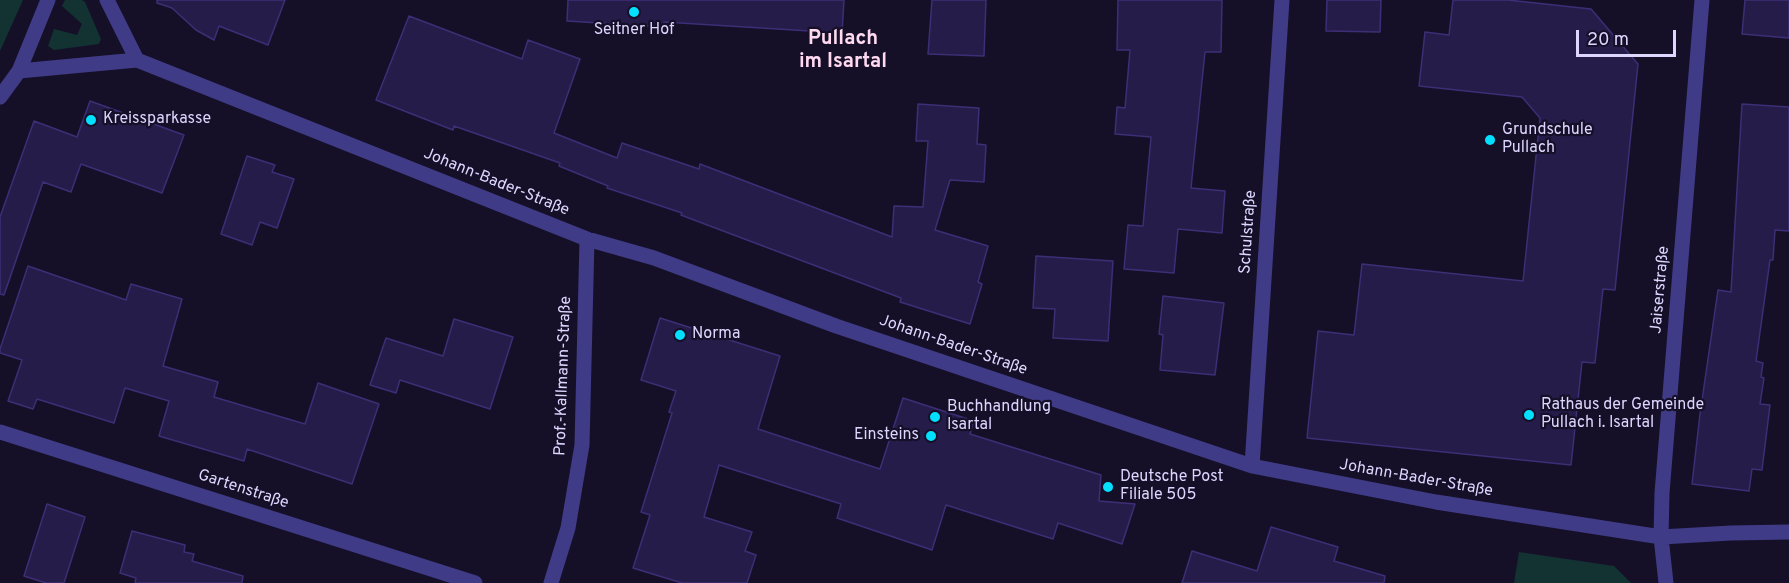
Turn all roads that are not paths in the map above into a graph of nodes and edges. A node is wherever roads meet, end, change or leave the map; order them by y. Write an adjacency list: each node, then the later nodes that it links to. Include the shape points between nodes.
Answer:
1 (48, 0): 6 (street)
2 (106, 0): 5 (street)
3 (1282, 0): 10 (street, Schulstraße)
4 (1702, 0): 12 (street, Jaiserstraße)
5 (137, 60): 6 (street, Johann-Bader-Straße); 8 (street, Johann-Bader-Straße)
6 (19, 71): 7 (street)
7 (0, 97)
8 (587, 239): 10 (street, Johann-Bader-Straße, via 654,258 836,326); 14 (street, Prof.-Kallmann-Straße, via 582,445 568,528)
9 (0, 432): 13 (street, Gartenstraße)
10 (1252, 466): 12 (street, Johann-Bader-Straße, via 1436,502)
11 (1789, 532): 12 (street, Johann-Bader-Straße)
12 (1661, 537): 15 (street, Jaiserstraße)
13 (475, 583)
14 (551, 583)
15 (1666, 583)

